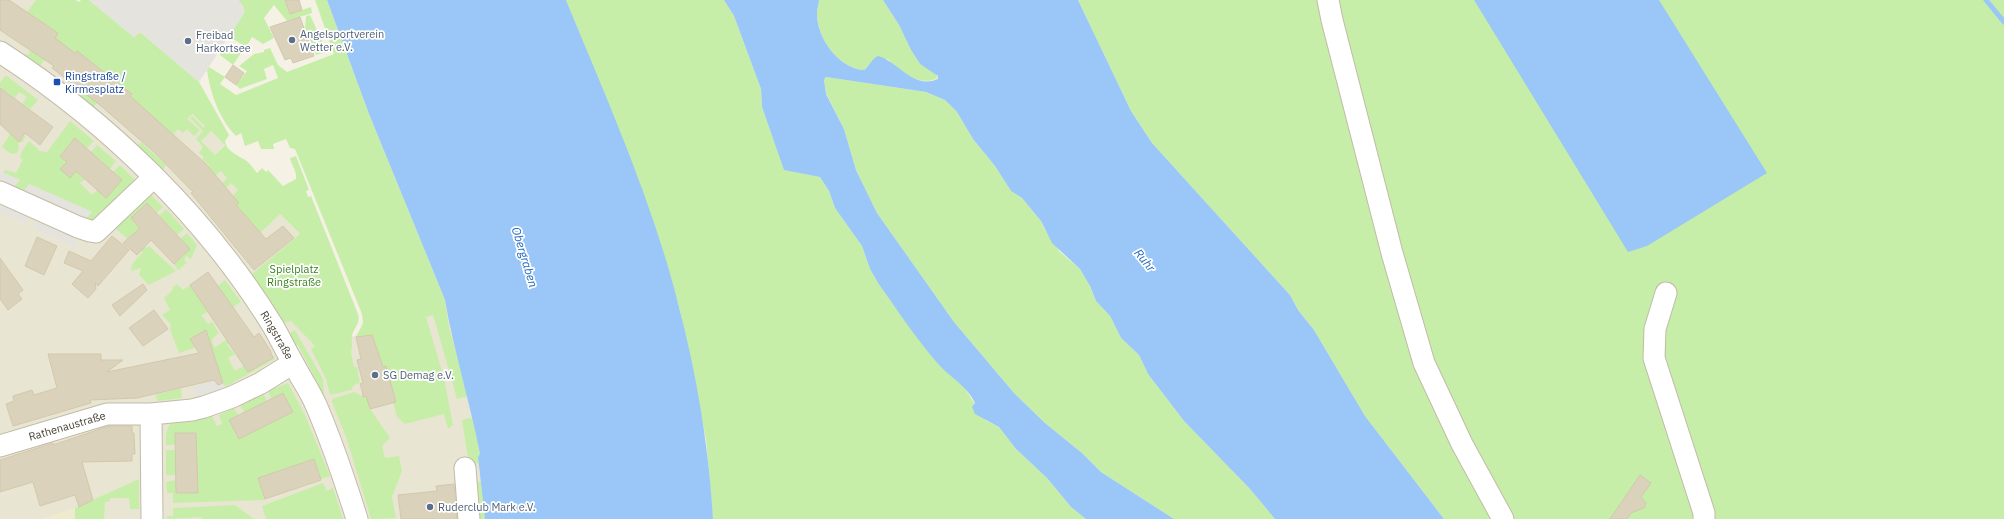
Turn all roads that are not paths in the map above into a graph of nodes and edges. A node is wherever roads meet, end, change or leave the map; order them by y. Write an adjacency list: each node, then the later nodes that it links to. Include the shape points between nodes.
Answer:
1 (1328, 0): 13 (street, via 1392,253 1424,363 1462,444)
2 (2, 58): 3 (street, Ringstraße, via 31,72 89,117)
3 (154, 177): 4 (street, via 96,232 78,227); 6 (street, Ringstraße, via 193,217 243,281 274,326)
4 (0, 192)
5 (1666, 293): 14 (street, via 1655,329 1654,358 1692,471)
6 (293, 363): 7 (street, Rathenaustraße, via 261,383 212,405 192,410); 11 (street, Ringstraße, via 315,404 343,474)
7 (151, 414): 8 (street, Rathenaustraße, via 106,414); 10 (street)
8 (0, 446)
9 (466, 468): 12 (street)
10 (152, 519)
11 (357, 519)
12 (469, 519)
13 (1503, 519)
14 (1704, 519)

